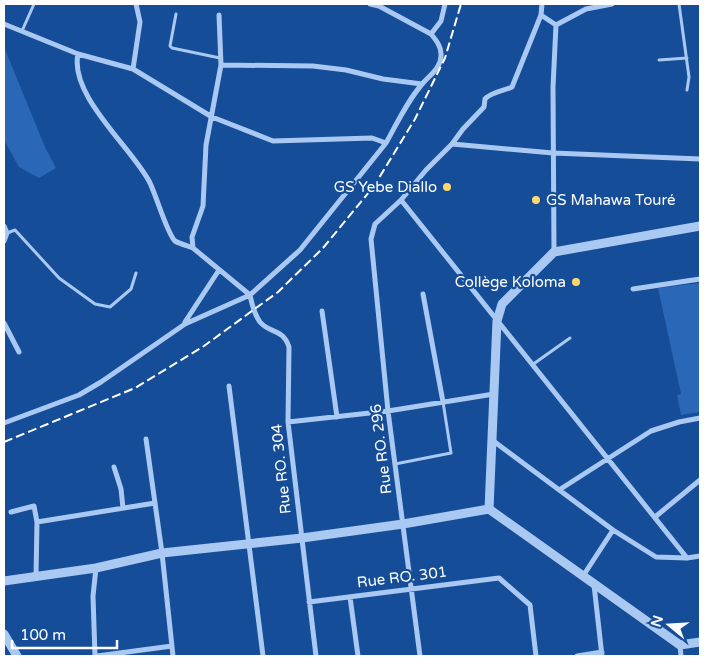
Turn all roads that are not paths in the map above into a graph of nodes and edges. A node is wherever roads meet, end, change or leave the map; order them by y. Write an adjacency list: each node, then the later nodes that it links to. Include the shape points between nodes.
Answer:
1 (34, 4): 13 (lane)
2 (136, 4): 20 (street, via 140,22)
3 (370, 4): 14 (street)
4 (445, 4): 14 (street, via 440,21)
5 (542, 4): 10 (street)
6 (612, 4): 12 (street, via 586,9)
7 (679, 4): 17 (lane)
8 (176, 14): 16 (lane, via 172,48)
9 (219, 15): 16 (street)
10 (540, 15): 12 (street); 25 (street, via 512,87 489,95 484,107)
11 (4, 24): 13 (street)
12 (556, 25): 26 (street)
13 (22, 31): 15 (street)
14 (431, 34): 21 (street, via 439,44 442,56 436,71)
15 (78, 54): 20 (street); 33 (street, via 78,75 98,114 149,181 175,240)
16 (221, 58): 19 (street)
17 (687, 58): 18 (lane); 22 (lane)
18 (659, 60)
19 (221, 66): 21 (street, via 313,66); 23 (street)
20 (133, 69): 23 (street)
21 (422, 84): 24 (street)
22 (687, 90)
23 (212, 116): 24 (street, via 273,141 372,138); 33 (street, via 206,145 204,206 192,237)
24 (386, 143): 40 (street, via 300,250)
25 (452, 144): 26 (street); 28 (street)
26 (553, 153): 27 (street); 34 (street)
27 (700, 158)
28 (401, 200): 42 (street); 51 (street, Rue RO. 296, via 374,224 371,239)
29 (4, 226): 31 (street)
30 (700, 226): 34 (street)
31 (7, 233): 32 (street); 36 (lane, via 15,230 59,278 95,304 110,307 131,289)
32 (4, 241)
33 (193, 248): 35 (street)
34 (554, 252): 42 (street, via 502,304)
35 (219, 270): 40 (street); 44 (street)
36 (136, 272)
37 (700, 279): 38 (street)
38 (633, 289)
39 (423, 294): 50 (street)
40 (250, 295): 44 (street); 54 (street, Rue RO. 304, via 260,323 287,339)
41 (322, 311): 52 (street)
42 (497, 320): 47 (street); 49 (street)
43 (4, 323): 46 (street)
44 (185, 324): 55 (street, via 79,395)
45 (570, 338): 47 (lane)
46 (20, 352)
47 (532, 365): 58 (street)
48 (229, 386): 72 (street)
49 (494, 394): 50 (street); 57 (street)
50 (443, 402): 51 (street); 59 (lane, via 451,453)
51 (388, 411): 52 (street); 59 (street, Rue RO. 296)
52 (337, 417): 54 (street)
53 (700, 418): 58 (street, via 651,432)
54 (288, 422): 71 (street, Rue RO. 304)
55 (4, 423)
56 (146, 439): 63 (street)
57 (492, 440): 62 (street); 65 (street)
58 (608, 459): 62 (street); 67 (street)
59 (395, 464): 69 (street, Rue RO. 296)
60 (114, 467): 64 (street)
61 (700, 480): 67 (street)
62 (559, 490): 70 (street)
63 (155, 503): 64 (street); 73 (street)
64 (123, 508): 68 (street)
65 (489, 509): 69 (street); 78 (street)
66 (11, 512): 68 (street, via 34,506)
67 (655, 517): 75 (street)
68 (37, 522): 77 (street)
69 (403, 524): 71 (street); 81 (street, Rue RO. 296)
70 (613, 530): 75 (street, via 656,557); 78 (street)
71 (302, 538): 72 (street); 83 (street, Rue RO. 304)
72 (249, 545): 73 (street); 92 (street)
73 (162, 553): 76 (street); 87 (street)
74 (700, 556): 75 (street)
75 (687, 558)
76 (96, 568): 77 (street); 90 (street, via 93,596)
77 (36, 576): 79 (street)
78 (583, 576): 80 (street)
79 (4, 580)
80 (594, 584): 86 (street); 88 (street)
81 (411, 589): 82 (street, Rue RO. 301); 95 (street, Rue RO. 296); 96 (street, Rue RO. 301, via 499,578 530,605)
82 (350, 597): 83 (street, Rue RO. 301); 94 (street)
83 (309, 602): 93 (street, Rue RO. 304)
84 (4, 634): 89 (street)
85 (700, 642): 86 (street)
86 (680, 645): 98 (street)
87 (172, 646): 90 (street); 91 (street)
88 (602, 654): 97 (street)
89 (17, 656)
90 (96, 656)
91 (174, 656)
92 (264, 656)
93 (316, 656)
94 (358, 656)
95 (420, 656)
96 (536, 656)
97 (577, 656)
98 (681, 656)

